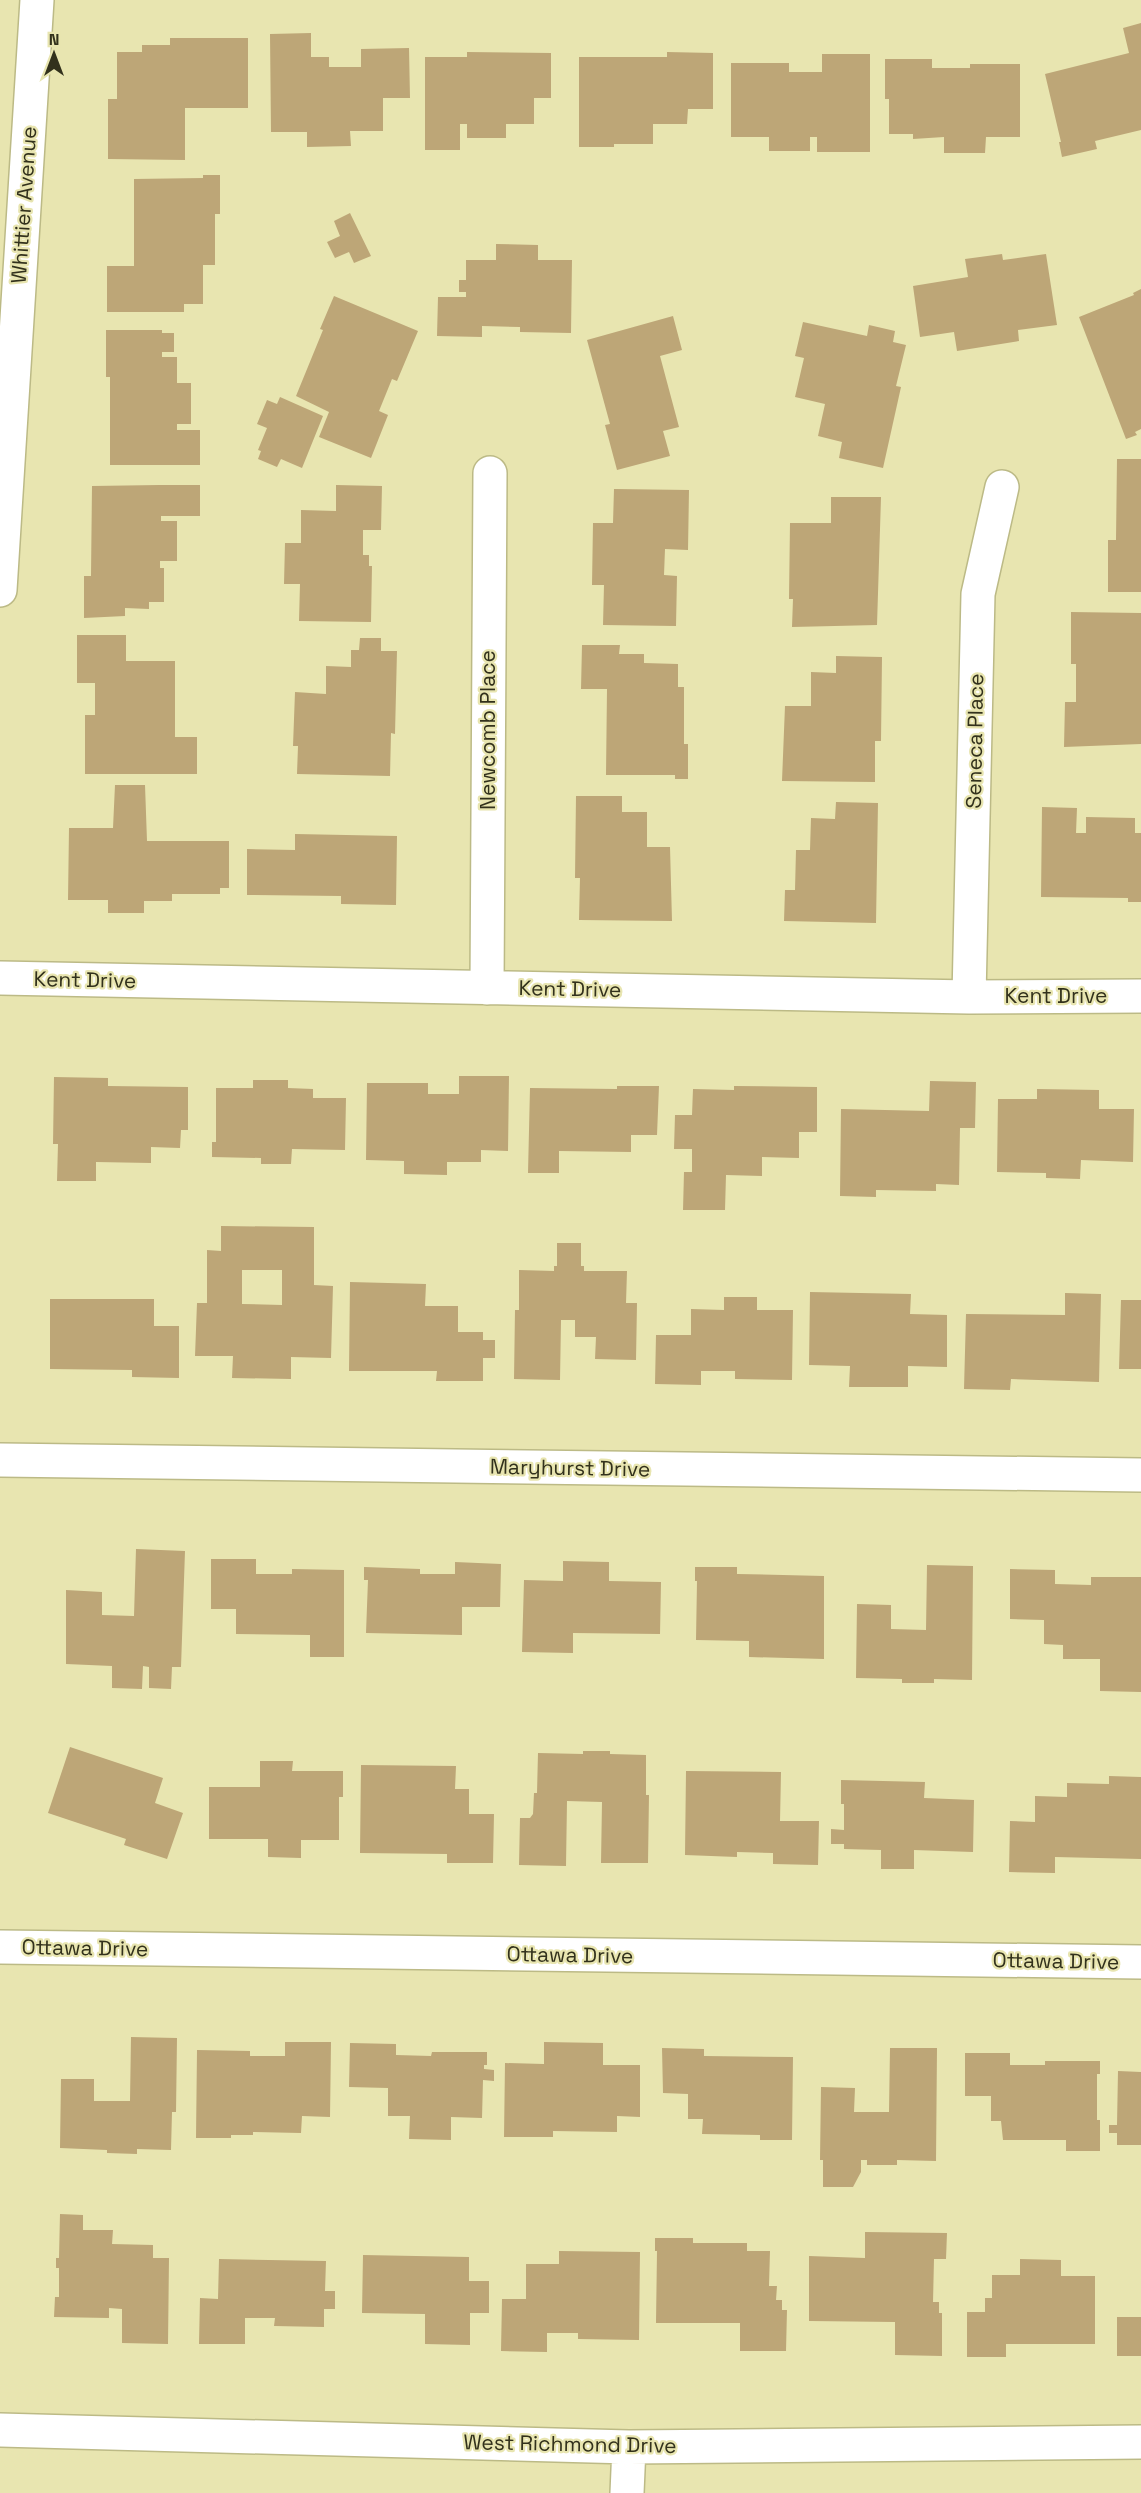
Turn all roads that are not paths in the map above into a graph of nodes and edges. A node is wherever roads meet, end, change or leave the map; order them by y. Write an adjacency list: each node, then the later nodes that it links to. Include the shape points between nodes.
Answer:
1 (37, 0): 4 (street, Whittier Avenue)
2 (490, 473): 6 (street, Newcomb Place)
3 (1002, 488): 8 (street, Seneca Place, via 978,594)
4 (0, 590)
5 (0, 978): 6 (street, Kent Drive)
6 (487, 988): 8 (street, Kent Drive)
7 (1141, 996): 8 (street, Kent Drive)
8 (969, 997)
9 (0, 1460): 10 (street, Maryhurst Drive)
10 (1141, 1475)
11 (0, 1947): 12 (street, Ottawa Drive)
12 (1141, 1962)
13 (0, 2430): 15 (street, West Richmond Drive)
14 (1141, 2442): 15 (street, West Richmond Drive)
15 (628, 2447): 16 (street)
16 (627, 2493)

